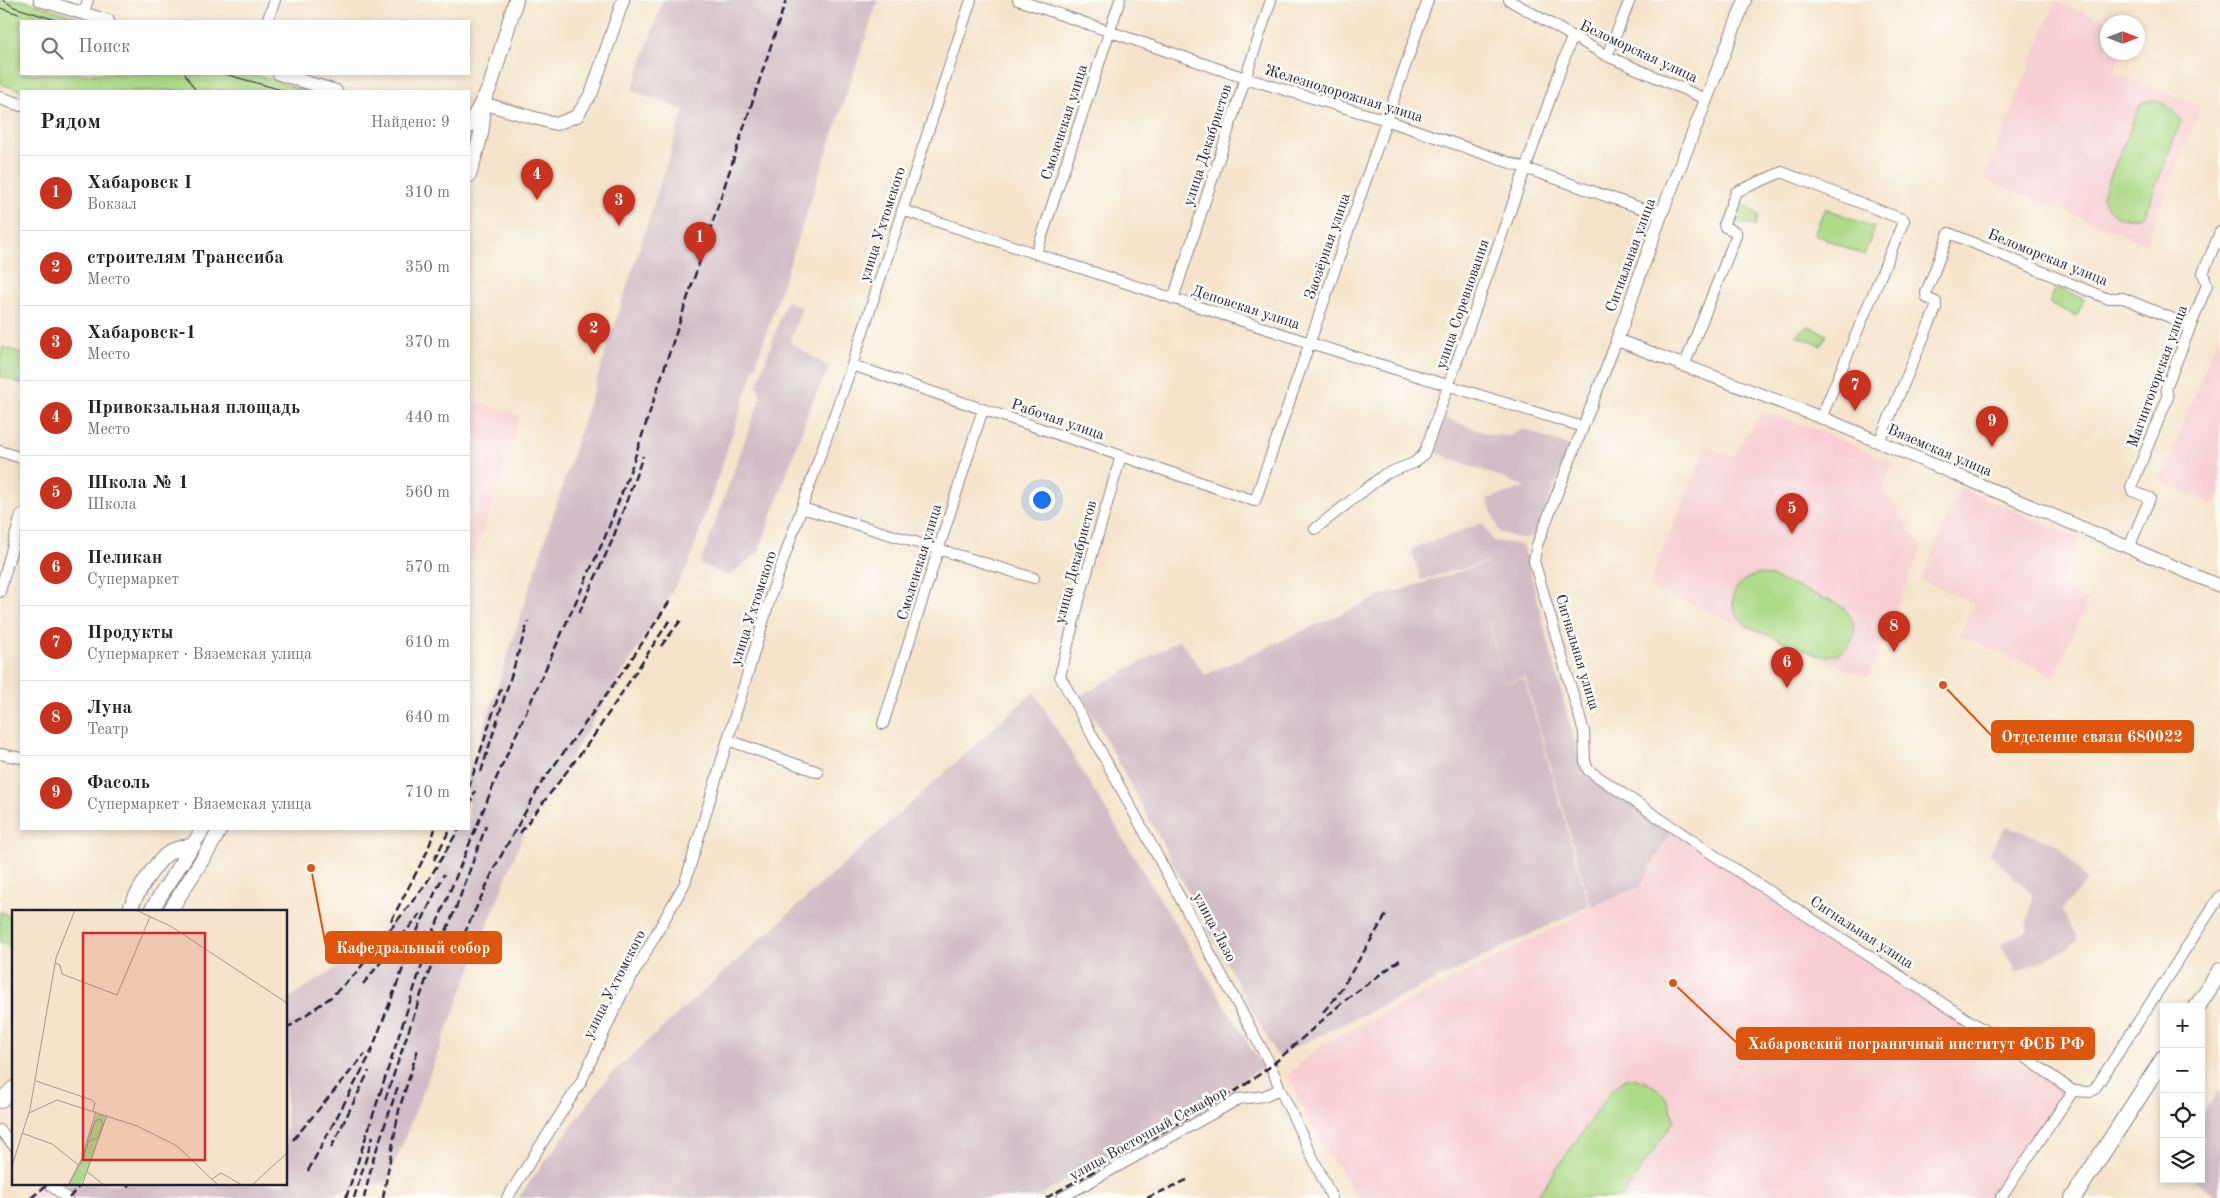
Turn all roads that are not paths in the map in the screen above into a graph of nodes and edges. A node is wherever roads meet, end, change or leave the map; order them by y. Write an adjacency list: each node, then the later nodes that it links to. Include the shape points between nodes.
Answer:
1 (40, 0): 14 (street)
2 (88, 0): 14 (street)
3 (275, 0): 16 (street)
4 (516, 0): 25 (main road, via 490,87)
5 (623, 0): 25 (street, via 592,92 577,116 556,124)
6 (971, 0): 32 (street, улица Ухтомского)
7 (1018, 0): 17 (street, Железнодорожная улица)
8 (1120, 0): 17 (street, Смоленская улица)
9 (1272, 0): 21 (street, улица Декабристов)
10 (1428, 0): 27 (street, Заозёрная улица)
11 (1509, 0): 18 (street, Беломорская улица)
12 (1630, 0): 19 (street)
13 (1745, 0): 24 (street, Сигнальная улица)
14 (84, 14): 15 (street)
15 (105, 20)
16 (267, 20)
17 (1110, 31): 21 (street, Железнодорожная улица); 35 (street, Смоленская улица)
18 (1572, 37): 19 (street, Беломорская улица); 31 (street, улица Соревнования)
19 (1607, 56): 24 (street, Беломорская улица)
20 (282, 75): 22 (street)
21 (1245, 78): 27 (street, Железнодорожная улица); 36 (street, улица Декабристов)
22 (333, 90)
23 (0, 98): 26 (street)
24 (1706, 99): 33 (street, Сигнальная улица)
25 (482, 103): 28 (main road); 29 (main road, via 484,114)
26 (20, 104)
27 (1386, 120): 31 (street, Железнодорожная улица); 39 (street, Заозёрная улица)
28 (470, 124)
29 (475, 134): 30 (main road)
30 (470, 168)
31 (1526, 168): 33 (street, Железнодорожная улица); 42 (street, улица Соревнования)
32 (902, 210): 35 (street, Деповская улица); 40 (street, улица Ухтомского)
33 (1661, 215): 38 (street, Сигнальная улица)
34 (2220, 232): 37 (street, Магнитогорская улица, via 2203,273 2207,285)
35 (1036, 254): 36 (street, Деповская улица)
36 (1173, 299): 39 (street, Деповская улица)
37 (2191, 326): 46 (street, Беломорская улица, via 2124,298 2106,298 1949,233 1926,293 1927,298 1936,302 1936,308); 54 (street, Магнитогорская улица, via 2166,388 2168,397 2131,487 2132,491 2150,498)
38 (1617, 340): 41 (street, Вяземская улица); 45 (street, Сигнальная улица)
39 (1310, 344): 42 (street, Деповская улица); 50 (street, Заозёрная улица)
40 (852, 365): 43 (street, Рабочая улица); 51 (street, улица Ухтомского)
41 (1684, 366): 44 (street, Вяземская улица); 44 (street, via 1736,236 1736,232 1724,223 1736,192 1782,172 1904,220)
42 (1450, 385): 45 (street, Деповская улица); 53 (street, улица Соревнования, via 1424,454 1414,463 1385,474)
43 (983, 409): 48 (street, Рабочая улица); 55 (street, Смоленская улица)
44 (1821, 418): 46 (street, Вяземская улица)
45 (1583, 427): 77 (street, Сигнальная улица, via 1537,545 1534,561 1584,732 1584,761 1588,770)
46 (1879, 442): 54 (street, Вяземская улица)
47 (0, 451): 49 (street)
48 (1120, 456): 50 (street, Рабочая улица); 59 (street, улица Декабристов)
49 (20, 458)
50 (1255, 501)
51 (802, 508): 55 (street); 61 (street, улица Ухтомского, via 772,592)
52 (20, 519): 58 (street)
53 (1315, 529)
54 (2128, 547): 57 (street, Вяземская улица)
55 (938, 549): 56 (street); 60 (street, Смоленская улица)
56 (1034, 578)
57 (2220, 586)
58 (0, 592)
59 (1060, 676): 75 (street, улица Лазо, via 1271,1066)
60 (883, 724)
61 (728, 740): 64 (street); 84 (street, улица Ухтомского, via 685,883 622,994 581,1082)
62 (0, 754): 63 (street)
63 (20, 758)
64 (818, 772)
65 (202, 830): 67 (main road)
66 (219, 830): 71 (main road)
67 (194, 845): 69 (main road, via 166,854); 70 (main road)
68 (2220, 896): 77 (street, via 2094,1090)
69 (130, 910)
70 (151, 910)
71 (170, 910)
72 (2220, 972): 73 (highway)
73 (2200, 1003)
74 (2160, 1064): 88 (highway)
75 (1280, 1089): 85 (street, улица Восточный Семафор, via 1264,1096 1239,1099); 86 (street, улица Лазо)
76 (12, 1090): 79 (main road)
77 (2073, 1092): 87 (street)
78 (12, 1097): 79 (street)
79 (0, 1103)
80 (0, 1130): 81 (street)
81 (12, 1144)
82 (52, 1186): 83 (street)
83 (67, 1198)
84 (507, 1198)
85 (1061, 1198)
86 (1332, 1198)
87 (2001, 1198)
88 (2073, 1198)

